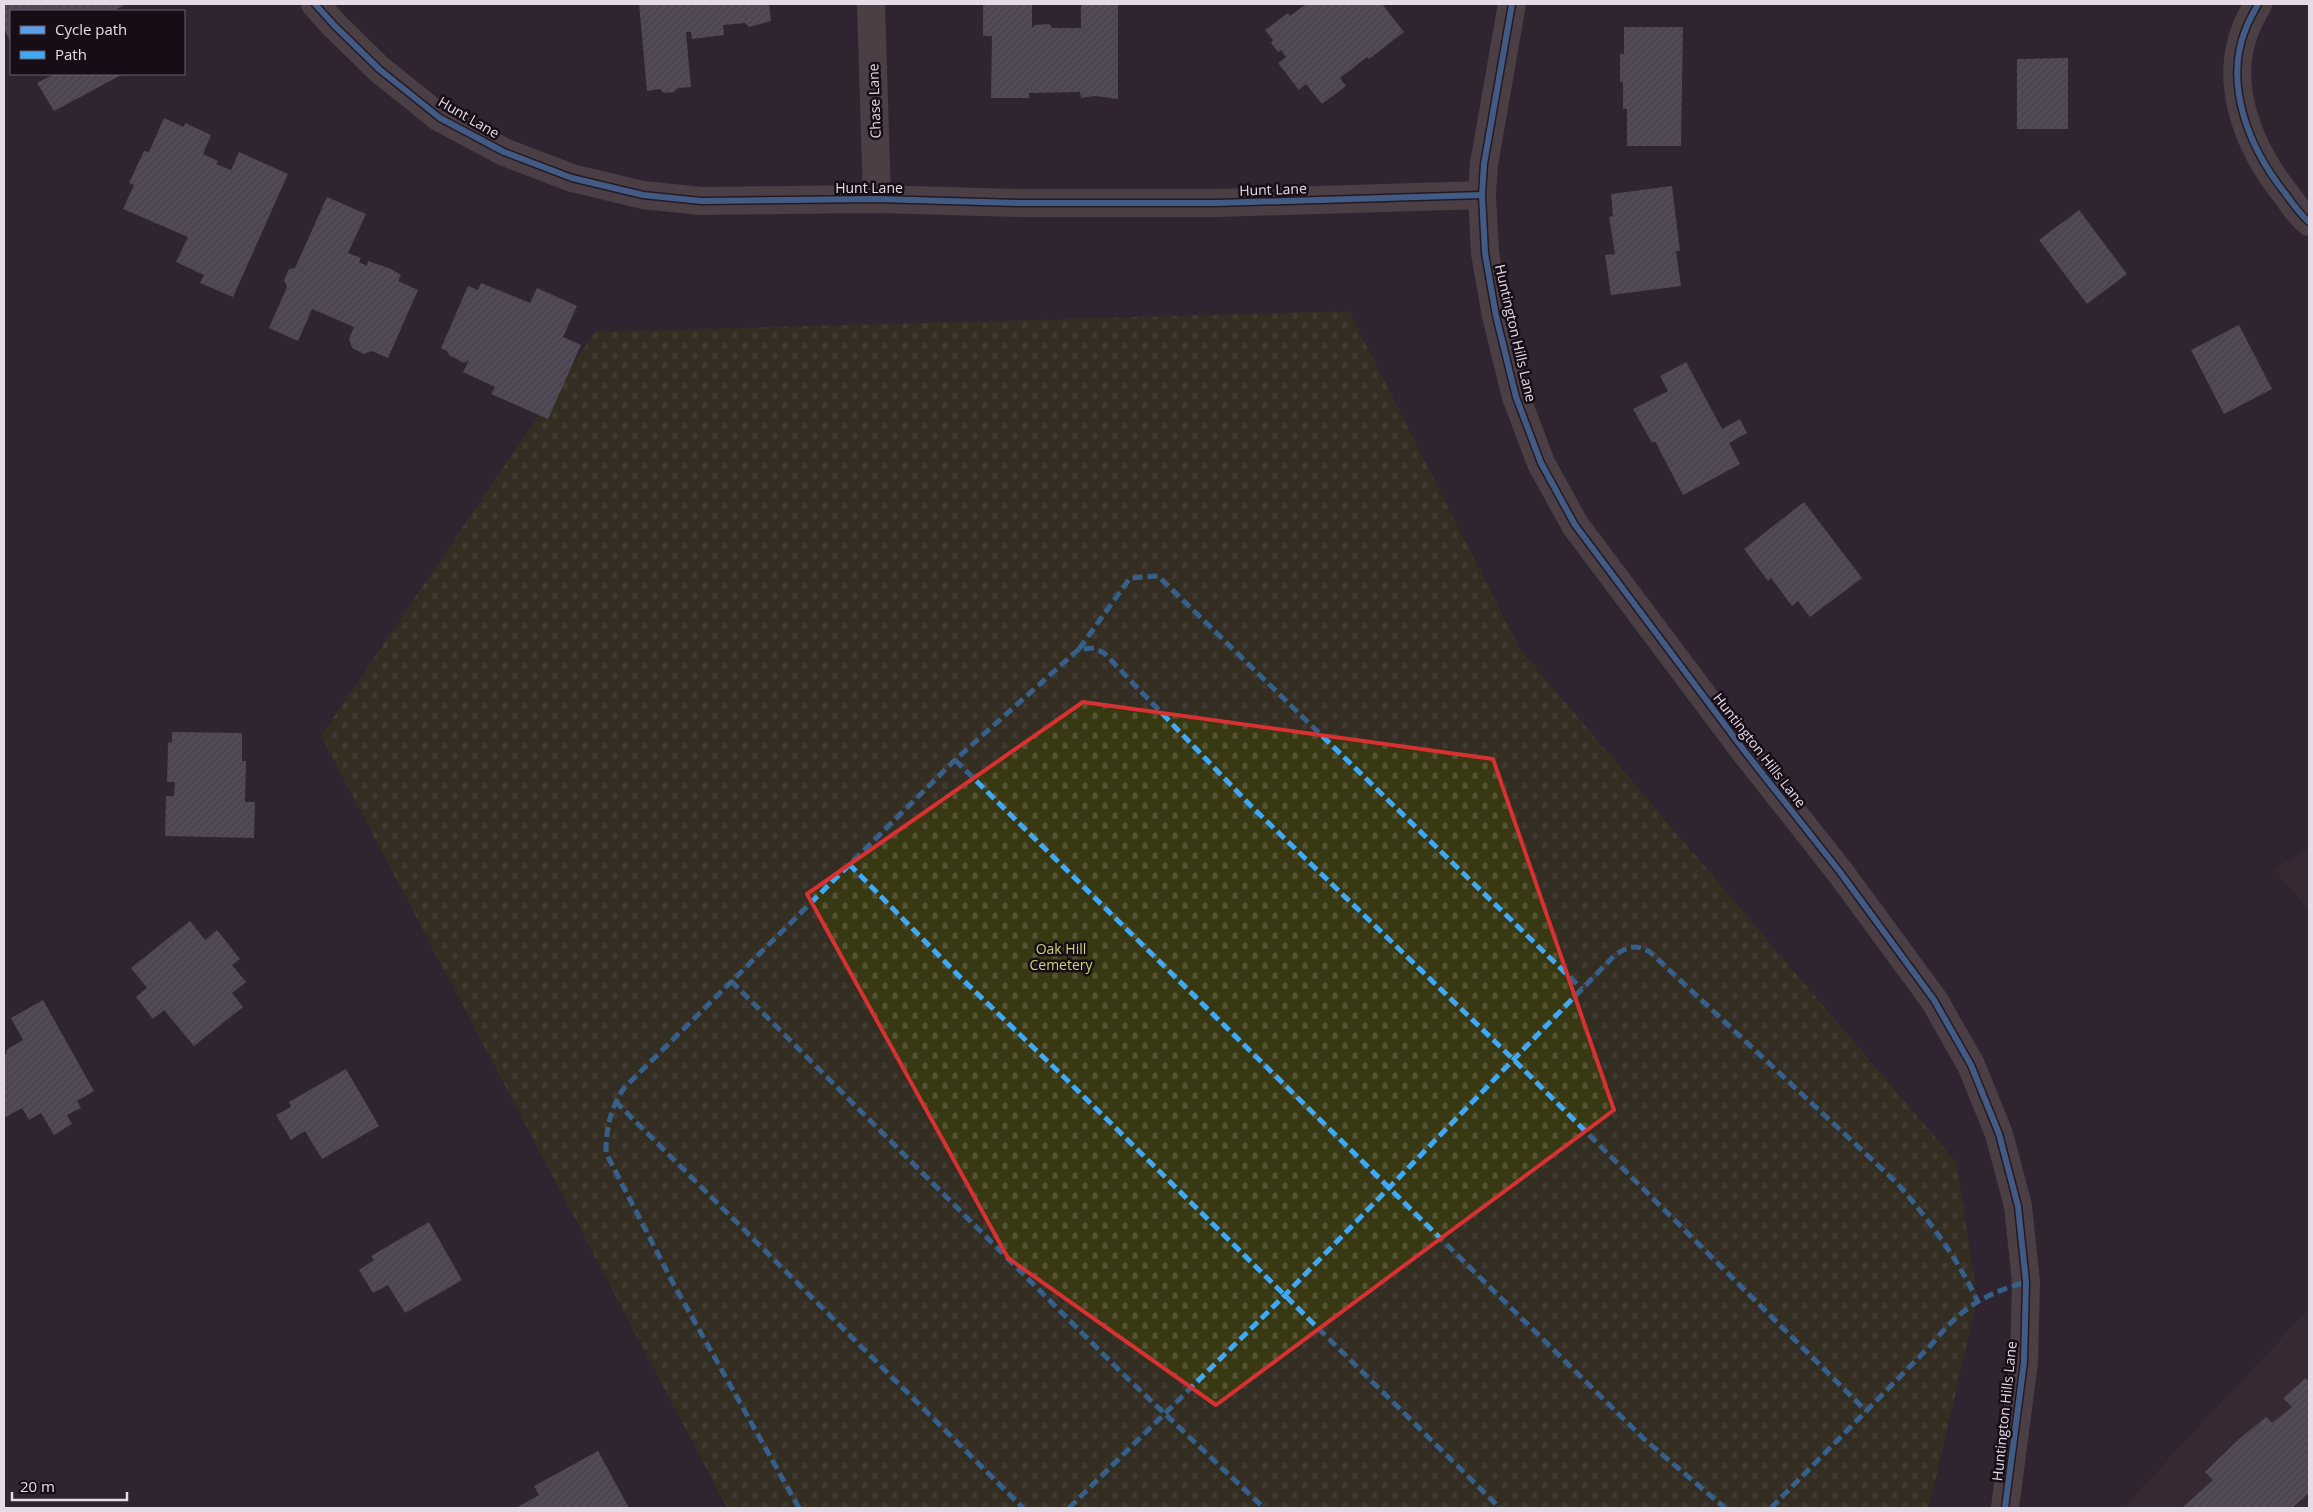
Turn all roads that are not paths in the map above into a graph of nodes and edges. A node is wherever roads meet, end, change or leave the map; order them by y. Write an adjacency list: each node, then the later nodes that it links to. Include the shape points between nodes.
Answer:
1 (316, 4): 6 (street, Hunt Lane, via 379,68 440,118 504,152 572,178 643,194 701,201)
2 (871, 4): 6 (street, Chase Lane)
3 (1512, 4): 5 (street, Huntington Hills Lane, via 1484,164)
4 (2258, 4): 7 (street, via 2245,29 2238,66 2239,96 2249,133 2272,177)
5 (1482, 195): 6 (street, Hunt Lane, via 1217,203); 8 (street, Huntington Hills Lane, via 1485,253 1496,316 1516,397 1541,463 1576,525 1934,1000 1971,1065 1996,1125 2018,1206 2026,1282 2024,1362)
6 (877, 199)
7 (2309, 222)
8 (2005, 1508)

